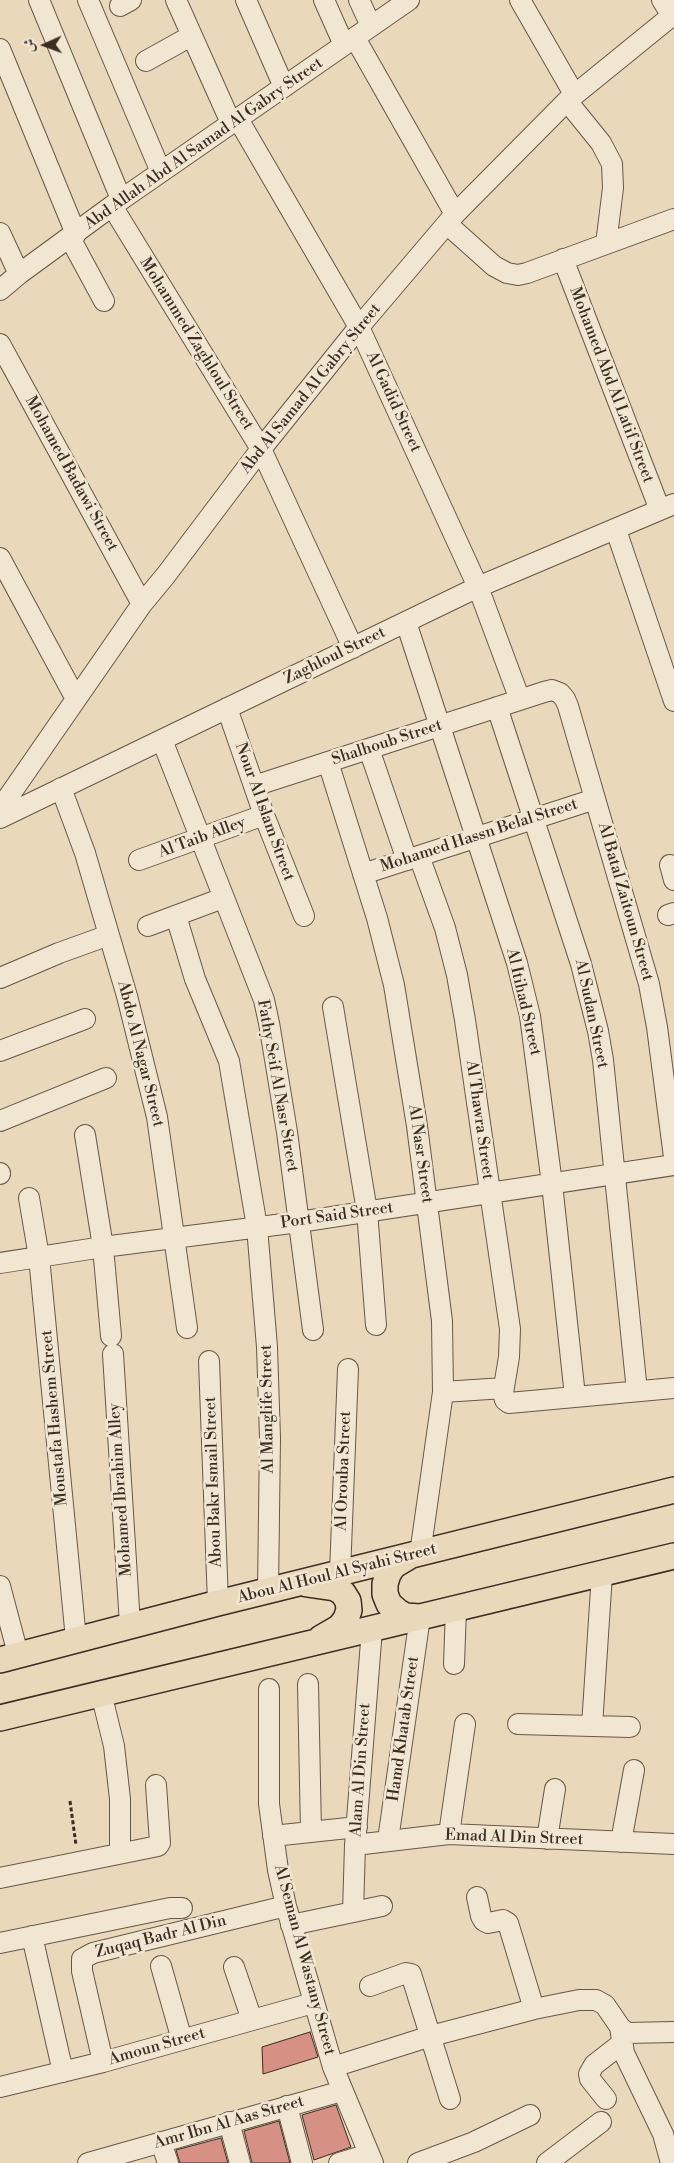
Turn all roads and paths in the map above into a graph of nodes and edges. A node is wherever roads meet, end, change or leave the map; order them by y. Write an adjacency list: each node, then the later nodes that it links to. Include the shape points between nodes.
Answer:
1 (39, 0): 18 (street, Mohammed Zaghloul Street)
2 (88, 0): 17 (street)
3 (176, 0): 10 (street, Al Gadid Street)
4 (246, 0): 14 (street)
5 (324, 0): 11 (street)
6 (359, 0): 11 (street)
7 (410, 0): 11 (street, Abd Allah Abd Al Samad Al Gabry Street)
8 (520, 0): 15 (street)
9 (669, 10): 15 (street, Abd Al Samad Al Gabry Street)
10 (191, 36): 13 (street); 16 (street, Al Gadid Street)
11 (357, 36): 14 (street, Abd Allah Abd Al Samad Al Gabry Street); 20 (street)
12 (0, 49): 22 (street)
13 (146, 60)
14 (284, 87): 16 (street, Abd Allah Abd Al Samad Al Gabry Street)
15 (570, 98): 20 (street, Abd Al Samad Al Gabry Street); 23 (street, via 612,164 613,188)
16 (234, 121): 17 (street, Abd Allah Abd Al Samad Al Gabry Street); 28 (street, Al Gadid Street)
17 (161, 172): 18 (street, Abd Allah Abd Al Samad Al Gabry Street)
18 (116, 203): 22 (street, Abd Allah Abd Al Samad Al Gabry Street); 30 (street, Mohammed Zaghloul Street)
19 (674, 218): 23 (street)
20 (451, 219): 24 (street, via 494,266 507,273 527,274); 28 (street, Abd Al Samad Al Gabry Street)
21 (0, 233): 25 (street)
22 (73, 236): 25 (street, Abd Allah Abd Al Samad Al Gabry Street); 27 (street)
23 (606, 244): 24 (street)
24 (563, 260): 31 (street, Mohamed Abd Al Latif Street)
25 (19, 274): 26 (street, Abd Allah Abd Al Samad Al Gabry Street)
26 (0, 290)
27 (104, 301)
28 (359, 327): 30 (street, Abd Al Samad Al Gabry Street); 34 (street, Al Gadid Street)
29 (0, 344): 35 (street, Mohamed Badawi Street)
30 (261, 449): 35 (street, Abd Al Samad Al Gabry Street); 37 (street, Mohammed Zaghloul Street)
31 (667, 507): 32 (street, Zaghloul Street)
32 (616, 530): 34 (street, Zaghloul Street); 40 (street)
33 (0, 558): 38 (street)
34 (478, 587): 36 (street, Zaghloul Street); 39 (street, Al Gadid Street)
35 (142, 604): 38 (street, Abd Al Samad Al Gabry Street)
36 (406, 622): 37 (street, Zaghloul Street); 43 (street, Al Itihad Street)
37 (353, 648): 42 (street, Zaghloul Street)
38 (76, 699): 50 (street, Abd Al Samad Al Gabry Street)
39 (520, 700): 41 (street, Shalhoub Street); 49 (street, Al Batal Zaitoun Street, via 552,690 565,699)
40 (674, 701)
41 (498, 707): 43 (street, Shalhoub Street); 53 (street, Al Sudan Street)
42 (227, 708): 44 (street, Zaghloul Street); 47 (street, Nour Al Islam Street)
43 (439, 727): 45 (street, Shalhoub Street); 55 (street, Al Itihad Street)
44 (162, 740): 48 (street, Zaghloul Street); 54 (street, Fathy Seif Al Nasr Street)
45 (369, 749): 46 (street, Shalhoub Street); 56 (street, Al Thawra Street)
46 (328, 762): 47 (street, Shalhoub Street); 58 (street, Al Nasr Street)
47 (254, 786): 51 (street, Nour Al Islam Street)
48 (61, 788): 52 (street, Zaghloul Street); 63 (street, Abdo Al Nagar Street, via 86,853)
49 (594, 799): 53 (street, Mohamed Hassn Belal Street); 69 (street, Al Batal Zaitoun Street, via 649,984)
50 (0, 809)
51 (264, 815): 54 (street, Al Taib Alley); 61 (street, Nour Al Islam Street)
52 (0, 818)
53 (534, 818): 55 (street, Mohamed Hassn Belal Street); 74 (street, Al Sudan Street, via 581,964 598,1031)
54 (201, 837): 57 (street, Al Taib Alley); 59 (street, Fathy Seif Al Nasr Street)
55 (475, 838): 56 (street, Mohamed Hassn Belal Street); 75 (street, Al Itihad Street, via 517,963 530,1016)
56 (413, 858): 58 (street, Mohamed Hassn Belal Street); 76 (street, Al Thawra Street, via 445,928 457,975)
57 (139, 860)
58 (363, 874): 78 (street, Al Nasr Street, via 394,985)
59 (223, 898): 60 (street); 80 (street, Fathy Seif Al Nasr Street, via 258,982 270,1022)
60 (176, 916): 62 (street); 81 (street, Al Manglife Street, via 228,1061)
61 (304, 916)
62 (148, 926)
63 (109, 935): 64 (street); 82 (street, Abdo Al Nagar Street, via 157,1116)
64 (0, 978)
65 (333, 1007): 79 (street)
66 (85, 1019): 67 (street)
67 (0, 1051)
68 (106, 1078): 70 (street)
69 (671, 1108): 72 (street, Al Batal Zaitoun Street)
70 (0, 1121)
71 (85, 1135): 83 (street, Mohamed Ibrahim Alley)
72 (674, 1157)
73 (674, 1165): 74 (street, Port Said Street)
74 (613, 1174): 75 (street, Port Said Street); 93 (street, Al Sudan Street)
75 (552, 1184): 76 (street, Port Said Street); 95 (street, Al Itihad Street)
76 (490, 1193): 78 (street, Port Said Street); 91 (street, Al Thawra Street, via 510,1329)
77 (29, 1198): 84 (street, Moustafa Hashem Street)
78 (427, 1202): 79 (street, Port Said Street); 94 (street, Al Nasr Street, via 442,1322)
79 (367, 1211): 80 (street, Port Said Street); 86 (street)
80 (299, 1222): 81 (street, Port Said Street); 88 (street, Fathy Seif Al Nasr Street)
81 (256, 1227): 82 (street, Port Said Street); 103 (street, Al Manglife Street, via 267,1347 270,1438)
82 (174, 1238): 83 (street, Port Said Street); 87 (street, Abdo Al Nagar Street)
83 (103, 1247): 84 (street, Port Said Street); 107 (street, Mohamed Ibrahim Alley)
84 (39, 1257): 85 (street, Port Said Street); 109 (street, Moustafa Hashem Street)
85 (0, 1263)
86 (376, 1325)
87 (186, 1328)
88 (313, 1330)
89 (209, 1361): 104 (street, Abou Bakr Ismail Street)
90 (348, 1369): 99 (street, Al Orouba Street)
91 (504, 1388): 94 (street); 95 (street, via 505,1400 509,1403)
92 (674, 1388): 93 (street)
93 (637, 1391): 95 (street)
94 (442, 1392): 97 (street, Al Nasr Street)
95 (575, 1396)
96 (674, 1490): 97 (main road, Abou Al Houl Al Syahi Street)
97 (414, 1555): 99 (main road, Abou Al Houl Al Syahi Street); 106 (main road, via 393,1566 384,1584 385,1594 397,1611 405,1616)
98 (674, 1556): 100 (main road)
99 (340, 1573): 101 (main road, Abou Al Houl Al Syahi Street)
100 (602, 1574): 105 (main road); 119 (street)
101 (300, 1583): 103 (main road, Abou Al Houl Al Syahi Street); 110 (main road, via 335,1588 348,1601 349,1610 340,1627)
102 (0, 1586): 111 (street)
103 (268, 1591): 104 (main road, Abou Al Houl Al Syahi Street)
104 (218, 1603): 107 (main road, Abou Al Houl Al Syahi Street)
105 (456, 1609): 106 (main road); 112 (street)
106 (420, 1617): 108 (main road); 130 (street, Hamd Khatab Street)
107 (130, 1625): 109 (main road, Abou Al Houl Al Syahi Street)
108 (372, 1629): 110 (main road); 129 (street, Alam Al Din Street)
109 (76, 1639): 111 (main road, Abou Al Houl Al Syahi Street)
110 (313, 1643): 115 (main road)
111 (9, 1657)
112 (454, 1664)
113 (308, 1684): 125 (street)
114 (269, 1690): 128 (street, Al Seman Al Wastany Street, via 268,1780)
115 (101, 1694): 116 (main road); 134 (street, via 114,1746 120,1799)
116 (0, 1718)
117 (465, 1724): 126 (street)
118 (518, 1724): 119 (street)
119 (592, 1726): 120 (street)
120 (630, 1727)
121 (634, 1770): 132 (street)
122 (156, 1785): 134 (street, via 159,1844)
123 (555, 1789): 131 (street)
124 (70, 1801): 135 (path)
125 (311, 1832): 128 (street, Emad Al Din Street); 129 (street, Emad Al Din Street)
126 (449, 1834): 130 (street, Emad Al Din Street); 131 (street, Emad Al Din Street)
127 (674, 1834): 133 (street)
128 (273, 1836): 138 (street, Al Seman Al Wastany Street)
129 (356, 1836): 130 (street, Emad Al Din Street); 141 (street, Alam Al Din Street)
130 (388, 1840)
131 (547, 1840): 132 (street, Emad Al Din Street)
132 (621, 1842): 133 (street, Emad Al Din Street)
133 (674, 1844)
134 (120, 1853): 135 (street)
135 (78, 1862): 136 (street)
136 (0, 1878)
137 (477, 1897): 149 (street, via 484,1921 503,1920 508,1924)
138 (286, 1906): 142 (street, Al Seman Al Wastany Street); 155 (street, Zuqaq Badr Al Din, via 93,1953 82,1959)
139 (382, 1906): 141 (street)
140 (182, 1908): 143 (street)
141 (354, 1912): 142 (street)
142 (291, 1925): 148 (street, Al Seman Al Wastany Street)
143 (32, 1936): 144 (street); 157 (street)
144 (0, 1943)
145 (162, 1966): 154 (street)
146 (234, 1967): 150 (street)
147 (370, 1986): 152 (street, via 411,1974)
148 (313, 2003): 150 (street, Amoun Street); 156 (street, Al Seman Al Wastany Street)
149 (534, 2009): 152 (street); 153 (street, via 596,2000 605,2005)
150 (252, 2020): 154 (street, Amoun Street)
151 (674, 2032): 153 (street)
152 (431, 2036): 156 (street); 160 (street)
153 (621, 2036): 161 (street, via 590,2069 590,2079); 167 (street, via 627,2061)
154 (182, 2040): 155 (street, Amoun Street)
155 (103, 2062): 157 (street, Amoun Street)
156 (333, 2067): 159 (street, Al Seman Al Wastany Street)
157 (62, 2072): 158 (street, Amoun Street)
158 (0, 2087)
159 (342, 2091): 162 (street, Amr Ibn Al Aas Street); 168 (street, Al Seman Al Wastany Street)
160 (450, 2099)
161 (606, 2099)
162 (287, 2106): 164 (street, Amr Ibn Al Aas Street); 172 (street)
163 (530, 2115): 174 (street, via 474,2142)
164 (229, 2122): 166 (street, Amr Ibn Al Aas Street); 171 (street)
165 (601, 2122): 175 (street)
166 (162, 2142): 169 (street, Amr Ibn Al Aas Street); 170 (street)
167 (671, 2155)
168 (371, 2159): 173 (street)
169 (98, 2162)
170 (168, 2163)
171 (240, 2163)
172 (302, 2163)
173 (339, 2163)
174 (418, 2163)
175 (547, 2163)

